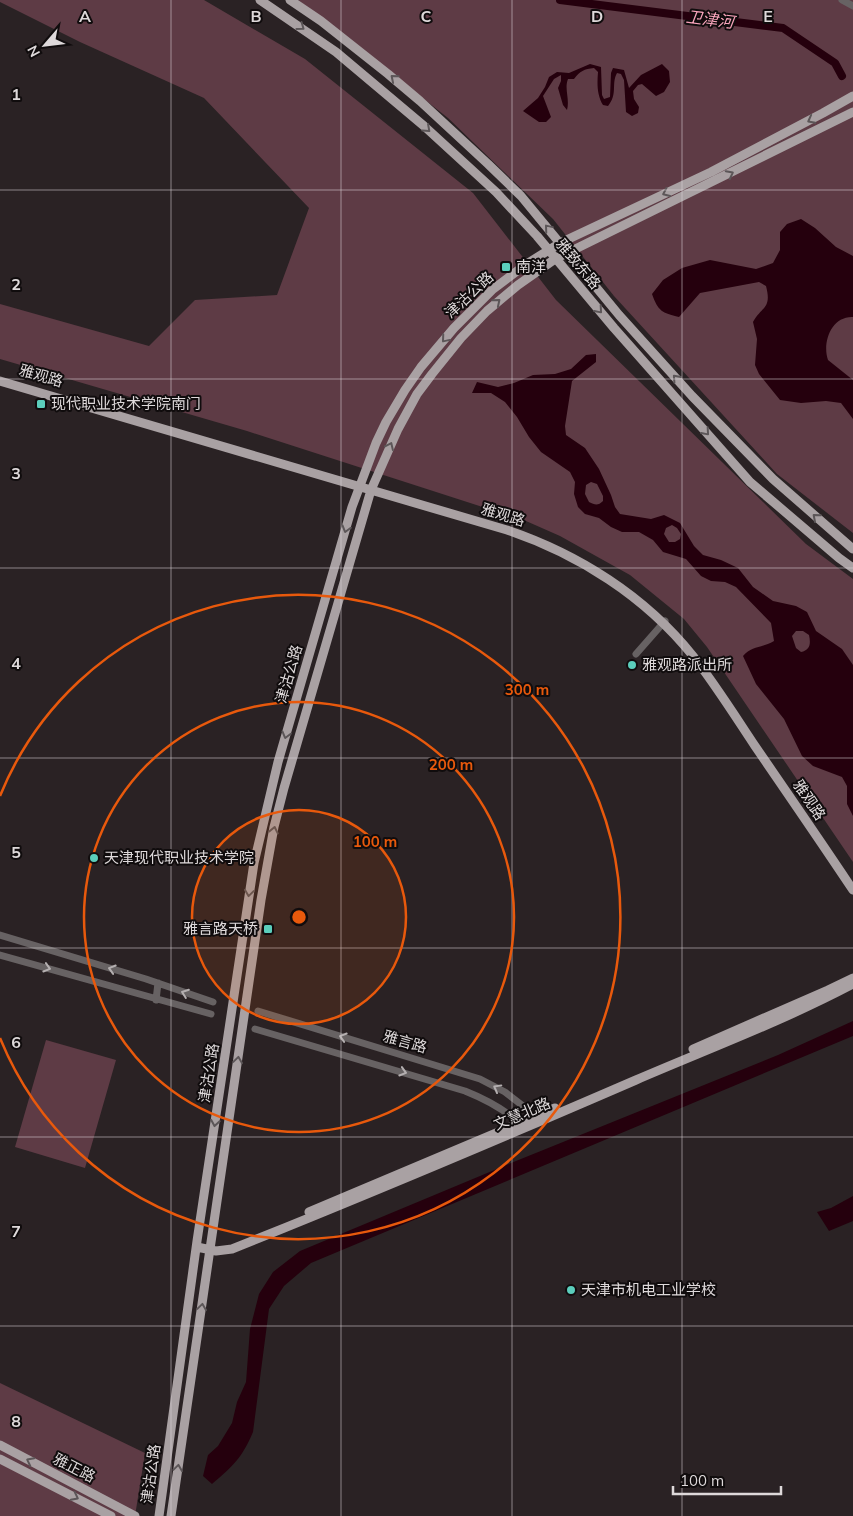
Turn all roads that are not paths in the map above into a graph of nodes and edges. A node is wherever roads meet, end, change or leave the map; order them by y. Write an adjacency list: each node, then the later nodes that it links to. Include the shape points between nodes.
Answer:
1 (260, 0): 8 (main road, 雅致东路, one-way to 8, via 336,52 424,126 496,192)
2 (290, 0): 7 (main road, 雅致东路, one-way to 2, via 521,196 420,101 360,51)
3 (842, 0): 4 (street)
4 (853, 6)
5 (853, 96): 7 (main road, 津沽公路, one-way to 7, via 711,172)
6 (853, 112): 9 (main road, 津沽公路, one-way to 6)
7 (560, 243): 8 (main road, 津沽公路); 9 (main road, 雅致东路)
8 (548, 250): 10 (main road, 雅致东路); 12 (main road, 津沽公路, one-way to 12, via 473,307 421,367 386,422)
9 (567, 252): 10 (main road, 津沽公路); 14 (main road, 雅致东路, one-way to 9, via 773,479 692,396)
10 (555, 259): 13 (main road, 津沽公路, one-way to 10, via 417,394 461,338 487,311); 15 (main road, 雅致东路, one-way to 15, via 750,482)
11 (0, 380): 12 (main road, 雅观路)
12 (360, 484): 13 (main road, 雅观路); 32 (main road, 津沽公路, one-way to 32, via 298,689 256,854)
13 (372, 488): 16 (main road, 雅观路, via 545,544 617,584); 33 (main road, 津沽公路, one-way to 13, via 274,827)
14 (853, 549)
15 (853, 568)
16 (664, 622): 17 (street); 18 (main road, 雅观路, via 702,662); 19 (main road, 雅观路, via 704,670)
17 (636, 654)
18 (853, 883)
19 (853, 890)
20 (0, 937): 23 (street, one-way to 20)
21 (0, 955): 25 (street, one-way to 25)
22 (853, 978): 30 (main road, 文慧北路)
23 (158, 983): 25 (street); 26 (street, one-way to 23)
24 (853, 984): 33 (main road, 文慧北路, via 731,1040 331,1209 232,1249)
25 (156, 1000): 28 (street)
26 (212, 1002)
27 (258, 1011): 30 (street, 雅言路, one-way to 27, via 505,1092 480,1079)
28 (211, 1014)
29 (255, 1028): 31 (street, 雅言路, one-way to 31, via 465,1091 489,1101)
30 (536, 1116): 31 (main road, 文慧北路)
31 (519, 1123): 33 (main road, 文慧北路, via 235,1242)
32 (197, 1244): 33 (main road, 文慧北路); 38 (main road, 津沽公路)
33 (210, 1247): 39 (main road, 津沽公路, one-way to 33)
34 (0, 1445): 37 (main road, 雅正路, one-way to 34)
35 (0, 1459): 36 (main road, 雅正路, one-way to 36)
36 (112, 1516)
37 (135, 1516)
38 (159, 1516)
39 (172, 1516)

